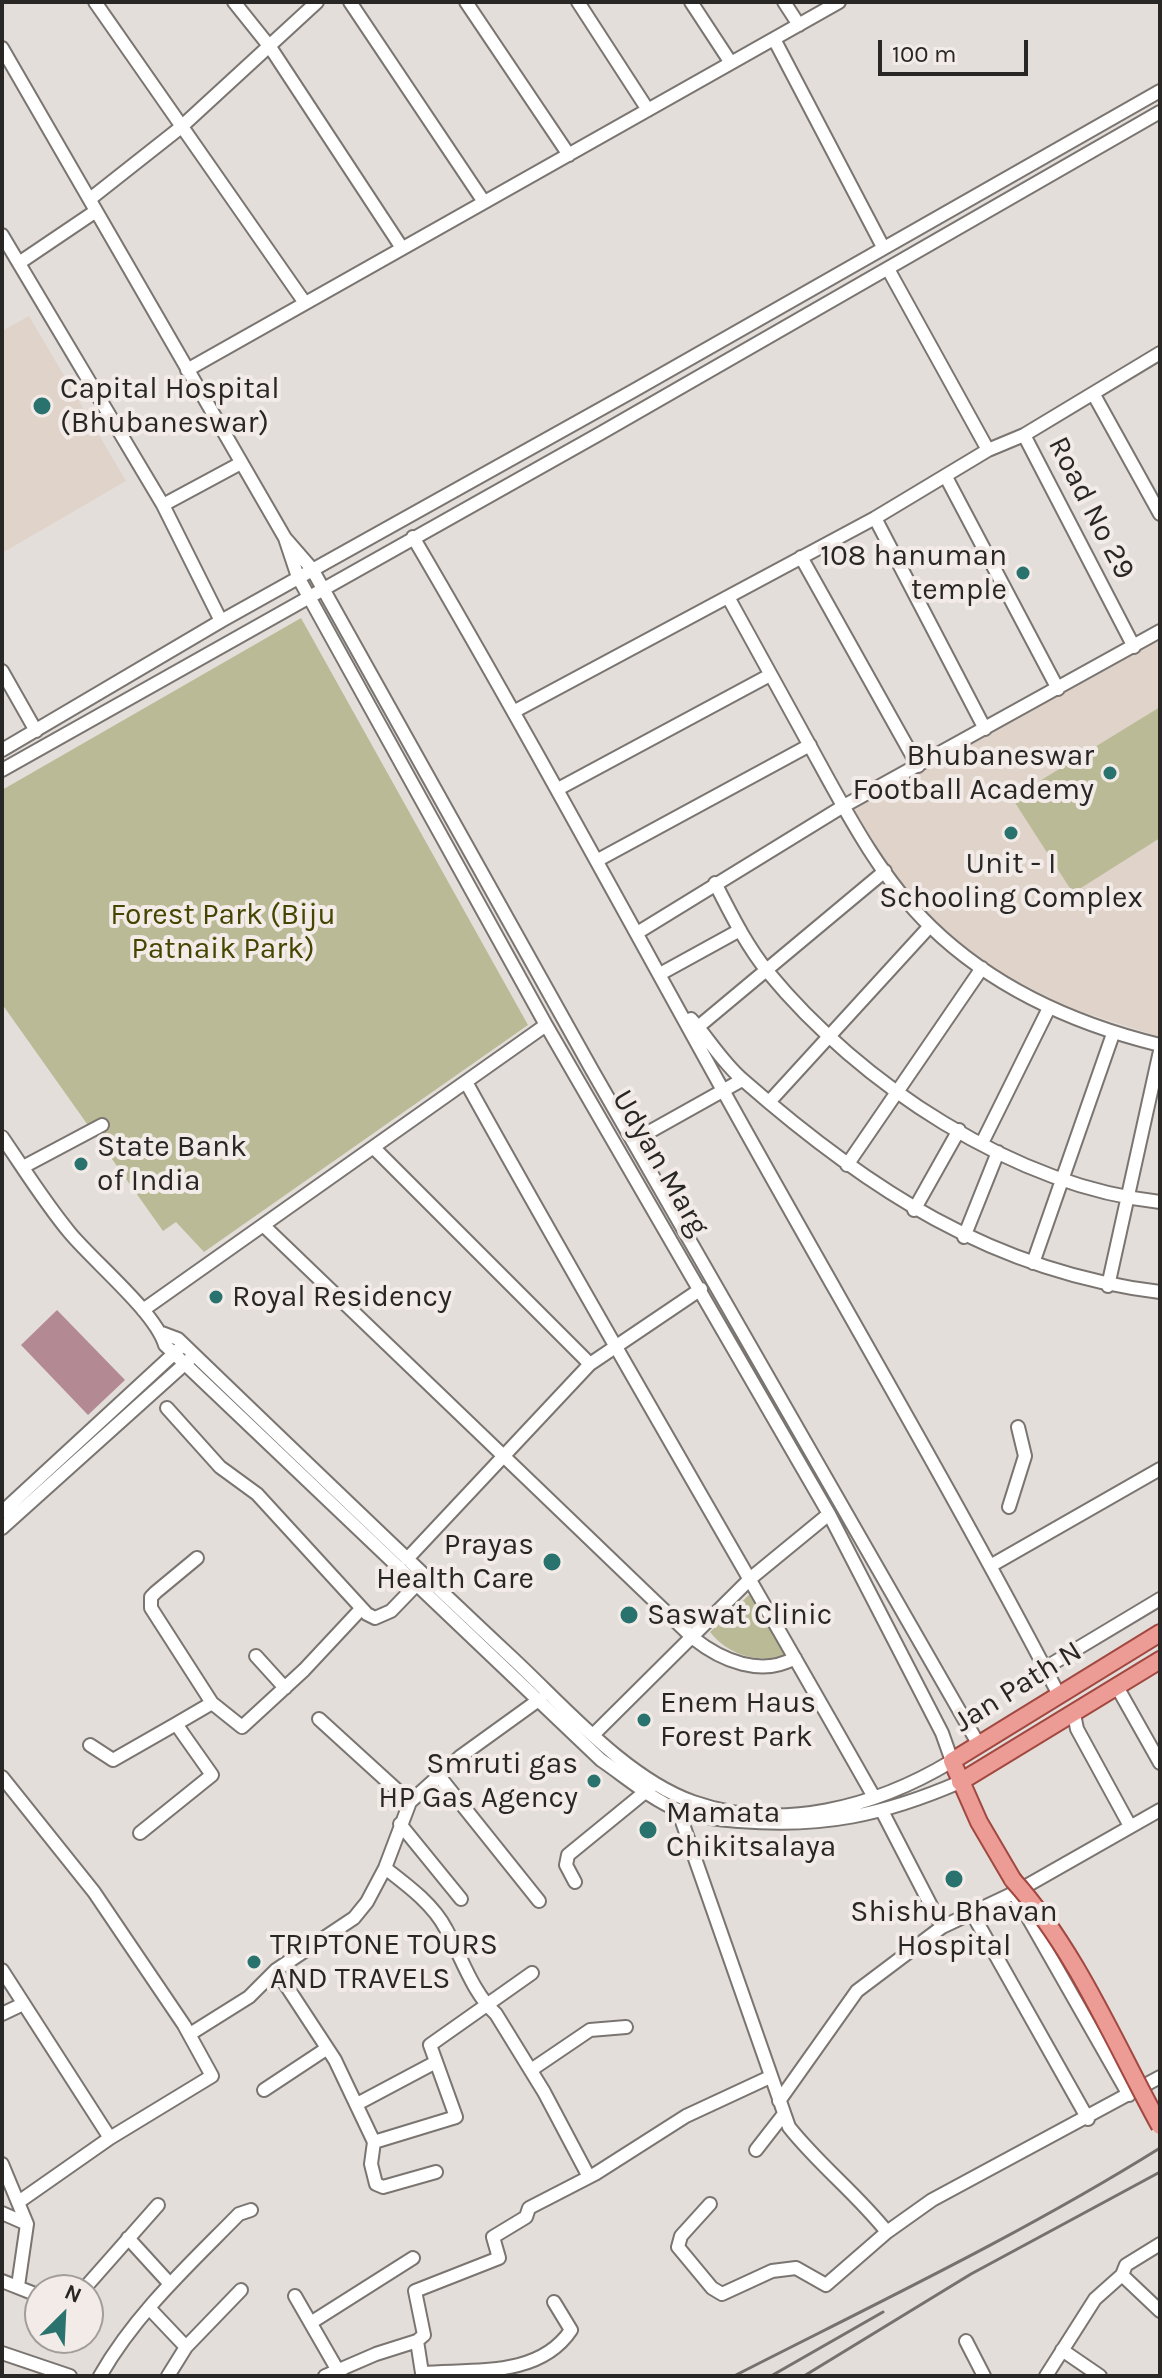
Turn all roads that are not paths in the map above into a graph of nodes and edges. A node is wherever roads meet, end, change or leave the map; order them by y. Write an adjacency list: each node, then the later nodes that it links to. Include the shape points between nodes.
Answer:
1 (95, 2): 18 (street)
2 (234, 2): 12 (street)
3 (317, 2): 12 (street)
4 (350, 2): 20 (street)
5 (466, 2): 19 (street)
6 (578, 2): 16 (street)
7 (691, 2): 14 (street)
8 (784, 2): 10 (street)
9 (839, 2): 10 (street)
10 (799, 25): 11 (street)
11 (774, 39): 14 (street); 23 (street)
12 (270, 47): 18 (street); 24 (street)
13 (2, 48): 21 (street)
14 (731, 63): 16 (street)
15 (1160, 91): 23 (street)
16 (648, 110): 19 (street)
17 (1160, 112): 26 (street)
18 (180, 128): 21 (street); 27 (street)
19 (569, 155): 20 (street)
20 (484, 202): 24 (street)
21 (93, 205): 25 (street); 29 (street)
22 (2, 235): 25 (street)
23 (883, 247): 41 (street)
24 (402, 248): 27 (street)
25 (19, 263): 35 (street)
26 (888, 269): 32 (street); 38 (street)
27 (305, 303): 29 (street)
28 (1156, 357): 30 (street)
29 (187, 370): 33 (street)
30 (1094, 395): 31 (street); 36 (street)
31 (1024, 435): 32 (street); 48 (street, Road No 29)
32 (988, 450): 34 (street)
33 (241, 463): 35 (street); 39 (street)
34 (946, 477): 37 (street); 51 (street)
35 (163, 505): 46 (street)
36 (1160, 514)
37 (875, 518): 40 (street); 53 (street)
38 (413, 537): 43 (street); 52 (street)
39 (285, 538): 41 (street, Udyan Marg); 42 (street, Udyan Marg)
40 (801, 557): 44 (street); 57 (street)
41 (312, 569): 42 (street); 43 (street, Udyan Marg)
42 (298, 577): 45 (street, Udyan Marg); 46 (street)
43 (323, 590): 45 (street); 70 (street, Udyan Marg)
44 (728, 597): 50 (street); 52 (street)
45 (310, 598): 58 (street); 71 (street, Udyan Marg)
46 (221, 621): 54 (street)
47 (1160, 631): 48 (street)
48 (1134, 647): 51 (street)
49 (2, 671): 54 (street)
50 (770, 675): 55 (street); 59 (street)
51 (1058, 689): 53 (street)
52 (515, 711): 59 (street)
53 (985, 729): 57 (street)
54 (36, 731): 56 (street)
55 (810, 745): 60 (street); 61 (street)
56 (2, 750)
57 (918, 766): 60 (street)
58 (2, 770)
59 (558, 789): 61 (street)
60 (842, 807): 62 (street); 63 (street)
61 (598, 860): 66 (street)
62 (885, 871): 64 (street); 68 (street)
63 (715, 883): 65 (street); 66 (street)
64 (930, 926): 67 (street); 77 (street)
65 (740, 930): 68 (street); 69 (street)
66 (637, 933): 69 (street)
67 (982, 968): 73 (street); 82 (street)
68 (767, 971): 75 (street); 77 (street)
69 (660, 974): 72 (street)
70 (540, 978): 71 (street); 87 (street, Udyan Marg)
71 (525, 987): 74 (street, Udyan Marg)
72 (676, 1002): 75 (street); 81 (street)
73 (1049, 1008): 76 (street); 88 (street)
74 (546, 1025): 80 (street); 101 (street, Udyan Marg)
75 (698, 1027): 79 (street)
76 (1113, 1034): 78 (street); 93 (street)
77 (828, 1038): 82 (street); 83 (street)
78 (1160, 1048): 94 (street)
79 (742, 1080): 81 (street); 83 (street)
80 (466, 1082): 89 (street); 104 (street)
81 (724, 1092): 87 (street); 119 (street)
82 (898, 1092): 85 (street); 91 (street)
83 (770, 1101): 91 (street)
84 (102, 1125): 92 (street)
85 (959, 1130): 88 (street); 96 (street)
86 (2, 1137): 92 (street)
87 (633, 1141): 140 (street, Udyan Marg)
88 (982, 1143): 90 (street)
89 (375, 1149): 97 (street); 107 (street)
90 (998, 1152): 93 (street); 98 (street)
91 (847, 1165): 96 (street)
92 (23, 1167): 103 (street, via 68,1231)
93 (1064, 1181): 94 (street); 99 (street)
94 (1130, 1199): 95 (street); 100 (street)
95 (1160, 1202)
96 (914, 1210): 98 (street)
97 (263, 1225): 103 (street); 110 (street)
98 (964, 1237): 99 (street)
99 (1033, 1263): 100 (street)
100 (1108, 1286): 102 (street)
101 (701, 1289): 104 (street); 115 (street, Udyan Marg)
102 (1160, 1292)
103 (143, 1310): 105 (street)
104 (613, 1348): 107 (street); 120 (street)
105 (179, 1349): 106 (street); 112 (street)
106 (190, 1359): 112 (street); 118 (street); 121 (street)
107 (590, 1364): 110 (street)
108 (167, 1408): 123 (street, via 220,1467 257,1494)
109 (1018, 1427): 113 (street, via 1025,1456)
110 (503, 1457): 118 (street); 125 (street)
111 (1160, 1469): 119 (street)
112 (21, 1503): 114 (street); 116 (street)
113 (1009, 1507)
114 (2, 1512)
115 (829, 1514): 120 (street); 141 (street, Udyan Marg)
116 (2, 1528)
117 (197, 1558): 134 (street, via 150,1603)
118 (407, 1559): 138 (street)
119 (992, 1565): 129 (street)
120 (751, 1578): 125 (street); 127 (street)
121 (418, 1583): 123 (street, via 380,1617); 133 (street)
122 (1160, 1599): 129 (street)
123 (361, 1609): 131 (street)
124 (1160, 1633): 132 (main road, Jan Path N)
125 (693, 1638): 127 (street, via 747,1665 771,1668); 138 (street)
126 (256, 1656): 131 (street)
127 (795, 1658): 148 (street)
128 (1160, 1660): 130 (main road)
129 (1045, 1668): 132 (street)
130 (1116, 1685): 135 (main road); 142 (street)
131 (285, 1688): 134 (street, via 242,1727)
132 (1058, 1693): 140 (main road, Jan Path N)
133 (540, 1699): 144 (street); 147 (street, via 601,1760)
134 (212, 1703): 137 (street)
135 (1074, 1714): 143 (main road); 154 (street, via 1077,1729)
136 (319, 1719): 149 (street)
137 (176, 1724): 139 (street, via 113,1760); 155 (street, via 212,1775)
138 (594, 1734): 147 (street)
139 (90, 1745)
140 (979, 1745): 141 (main road, Jan Path N); 143 (main road, Udyan Marg)
141 (952, 1761): 146 (main road, Udyan Marg); 148 (street, Jan Path N)
142 (1160, 1763)
143 (990, 1764): 146 (main road)
144 (439, 1776): 149 (street); 160 (street)
145 (2, 1777): 170 (street, via 87,1884)
146 (960, 1782): 152 (street); 158 (main road, Udyan Marg)
147 (650, 1787): 148 (street, Jan Path N, via 696,1803 768,1814 809,1815); 150 (street); 157 (street, via 568,1855 566,1865)
148 (874, 1797)
149 (410, 1802): 153 (street)
150 (678, 1810): 152 (street, via 809,1825); 174 (street)
151 (1160, 1810): 154 (street)
152 (882, 1811): 162 (street)
153 (400, 1824): 156 (street); 159 (street)
154 (1130, 1826): 158 (street)
155 (140, 1833)
156 (385, 1868): 164 (street, via 354,1918); 167 (street, via 433,1910)
157 (575, 1882)
158 (1014, 1886): 161 (street); 177 (street); 182 (main road, Udyan Marg, bridge, via 1035,1904 1058,1941)
159 (461, 1899)
160 (539, 1901)
161 (973, 1915): 162 (street); 181 (street)
162 (942, 1927): 178 (street, via 857,1991)
163 (2, 1970): 166 (street)
164 (276, 1970): 170 (street, via 249,1997); 171 (street)
165 (532, 1973): 167 (street)
166 (23, 2004): 168 (street); 183 (street)
167 (485, 2004): 172 (street, via 430,2045); 173 (street)
168 (2, 2014)
169 (626, 2027): 173 (street, via 590,2030)
170 (190, 2034): 183 (street, via 212,2076)
171 (326, 2049): 176 (street); 179 (street)
172 (436, 2062): 179 (street); 184 (street, via 456,2117)
173 (531, 2070): 188 (street)
174 (770, 2077): 178 (street); 188 (street, via 686,2116)
175 (1160, 2077): 177 (street)
176 (264, 2090)
177 (1129, 2095): 181 (street)
178 (779, 2101): 180 (street)
179 (357, 2104): 184 (street)
180 (784, 2114): 185 (street); 195 (street, via 810,2154 866,2205)
181 (1088, 2119): 195 (street, via 932,2200)
182 (1160, 2126)
183 (110, 2138): 189 (street)
184 (374, 2142): 187 (street, via 371,2164 376,2184 383,2187)
185 (756, 2150)
186 (2, 2164): 189 (street)
187 (436, 2172)
188 (589, 2177): 211 (street, via 529,2208 526,2217 493,2237 499,2258 415,2291 424,2335)
189 (20, 2201): 194 (street)
190 (710, 2204): 195 (street, via 681,2236 678,2247 722,2294 772,2271 796,2268 826,2285)
191 (158, 2205): 196 (street)
192 (251, 2210): 202 (street, via 239,2214)
193 (2, 2213): 194 (street)
194 (27, 2224): 203 (street)
195 (887, 2232)
196 (128, 2238): 199 (street); 202 (street)
197 (1160, 2244): 200 (street, via 1126,2265)
198 (413, 2258): 210 (street)
199 (97, 2274)
200 (1122, 2275): 209 (street); 214 (street, via 1095,2299)
201 (2, 2281): 203 (street)
202 (170, 2284): 208 (street)
203 (18, 2286): 204 (street)
204 (24, 2289)
205 (241, 2290): 213 (street)
206 (295, 2296): 210 (street)
207 (554, 2302): 217 (street, via 571,2330 543,2356 506,2372)
208 (149, 2308): 213 (street); 219 (street, via 123,2336)
209 (1160, 2311)
210 (312, 2322): 216 (street)
211 (417, 2341): 216 (street); 217 (street)
212 (966, 2341): 222 (street)
213 (186, 2347): 220 (street)
214 (1062, 2350): 223 (street); 224 (street)
215 (2, 2353): 218 (street)
216 (340, 2373): 221 (street)
217 (422, 2375)
218 (70, 2376)
219 (100, 2376)
220 (168, 2376)
221 (325, 2376)
222 (983, 2376)
223 (1046, 2376)
224 (1100, 2376)

